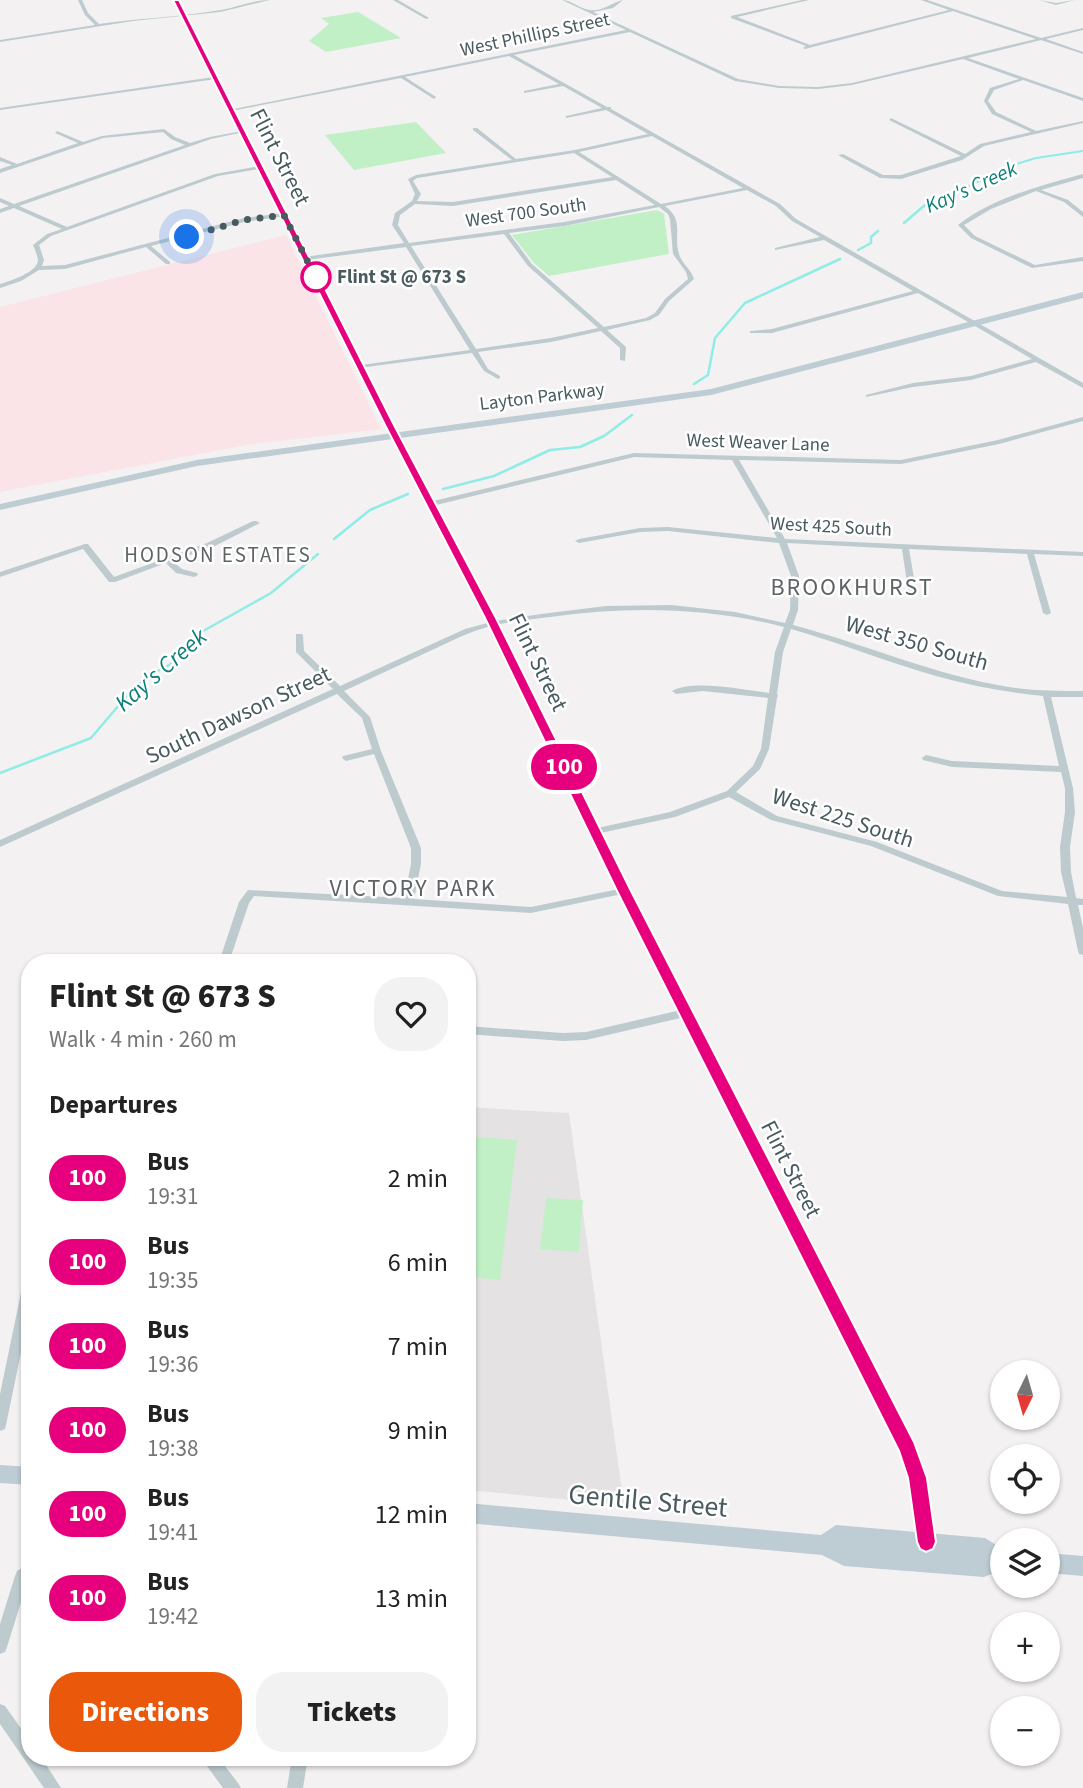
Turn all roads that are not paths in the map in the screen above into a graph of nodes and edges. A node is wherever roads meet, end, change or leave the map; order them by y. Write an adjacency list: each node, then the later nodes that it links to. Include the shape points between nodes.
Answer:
1 (80, 0): 17 (street)
2 (176, 0): 15 (street, Flint Street)
3 (268, 0): 15 (street)
4 (395, 0): 16 (street)
5 (564, 0): 14 (street)
6 (621, 0): 14 (street, via 612,7)
7 (784, 0): 12 (street)
8 (807, 0): 12 (street)
9 (923, 0): 13 (street)
10 (1041, 0): 11 (street, via 1056,4)
11 (1073, 0)
12 (793, 3): 13 (street, via 730,18 808,47)
13 (953, 10): 20 (street)
14 (588, 12): 19 (street)
15 (184, 15): 17 (street); 26 (street, Flint Street)
16 (427, 18)
17 (98, 25): 21 (street)
18 (1083, 29): 20 (street, West Phillips Street)
19 (628, 31): 23 (street, West Phillips Street); 24 (street, West Phillips Street, via 737,80 779,87 836,87)
20 (1040, 39): 22 (street); 24 (street, West Phillips Street)
21 (0, 41)
22 (1083, 53)
23 (511, 55): 25 (street, West Phillips Street); 28 (street)
24 (964, 57): 27 (street)
25 (403, 77): 30 (street); 34 (street, West Phillips Street)
26 (214, 78): 33 (street); 34 (street, Flint Street)
27 (1022, 79): 31 (street); 41 (street, via 992,89 986,101 994,113)
28 (566, 84): 29 (street); 32 (street)
29 (526, 92)
30 (434, 98)
31 (1083, 100)
32 (609, 108): 35 (street); 42 (street)
33 (0, 109)
34 (231, 110): 40 (street, Flint Street)
35 (568, 117)
36 (891, 119): 47 (street)
37 (1083, 122): 41 (street)
38 (475, 130): 49 (street)
39 (57, 132): 43 (street)
40 (242, 132): 44 (street); 51 (street, Flint Street)
41 (1037, 133): 47 (street, via 993,142)
42 (654, 134): 45 (street); 55 (street)
43 (81, 143): 44 (street, via 164,130); 50 (street)
44 (190, 145): 59 (street)
45 (575, 151): 49 (street); 54 (street)
46 (841, 155): 47 (street, via 892,178)
47 (965, 156)
48 (0, 159): 50 (street)
49 (514, 159): 58 (street, via 416,177 410,180 418,194)
50 (16, 165): 52 (street)
51 (261, 167): 62 (street, Flint Street); 64 (street, via 217,175)
52 (1, 170)
53 (1083, 176): 56 (street)
54 (616, 178): 58 (street, via 453,204); 60 (street)
55 (749, 188): 60 (street, West 700 South); 66 (street)
56 (1037, 190): 63 (street, via 1066,201); 71 (street, via 975,214 961,225 973,237 1034,267)
57 (0, 200): 59 (street)
58 (414, 202): 67 (street, via 394,219)
59 (15, 206): 61 (street); 64 (street)
60 (662, 206): 65 (street, West 700 South); 78 (street, via 674,218 677,255 691,279 657,314)
61 (0, 211)
62 (284, 215): 68 (street, via 244,220); 70 (street, Flint Street)
63 (1083, 215)
64 (67, 229): 73 (street, via 36,245 41,260)
65 (506, 232): 67 (street, West 700 South); 78 (street, via 530,265)
66 (824, 237): 69 (street); 75 (street)
67 (409, 245): 70 (street, West 700 South); 80 (street)
68 (149, 247): 72 (street); 73 (street, via 65,267)
69 (776, 249)
70 (306, 258): 83 (street, Flint Street)
71 (1083, 259)
72 (168, 263)
73 (38, 268): 74 (street)
74 (0, 286)
75 (916, 292): 77 (street); 79 (street, via 772,331)
76 (1083, 295): 77 (main road, Layton Parkway)
77 (975, 323): 82 (street); 88 (main road, Layton Parkway, via 711,392)
78 (604, 329): 80 (street); 81 (street, via 623,347)
79 (752, 332)
80 (475, 351): 83 (street); 84 (street, via 486,370)
81 (623, 360)
82 (1036, 360): 85 (street); 86 (street, via 971,378)
83 (361, 368): 88 (street, Flint Street)
84 (498, 377)
85 (1083, 386)
86 (868, 396)
87 (1083, 419): 89 (street, West Weaver Lane, via 901,462)
88 (394, 434): 90 (street, Flint Street); 91 (main road, Layton Parkway, via 197,463)
89 (734, 458): 90 (street, West Weaver Lane, via 634,455); 93 (street)
90 (432, 504): 103 (street, Flint Street)
91 (0, 507)
92 (256, 523): 98 (street)
93 (783, 540): 94 (street, West 425 South, via 668,529); 95 (street, West 425 South); 104 (street, via 795,576)
94 (579, 541)
95 (905, 547): 96 (street, West 425 South); 101 (street)
96 (1030, 552): 97 (street, West 425 South); 102 (street)
97 (1083, 554)
98 (168, 561): 99 (street, via 112,580 85,546); 100 (street, via 179,571)
99 (0, 575)
100 (194, 575)
101 (912, 590)
102 (1047, 613)
103 (493, 623): 104 (street, West 350 South, via 638,605 728,612); 106 (street, South Dawson Street); 116 (street, Flint Street)
104 (790, 626): 108 (street, West 350 South, via 940,675); 110 (street, via 779,652)
105 (299, 636): 106 (street, via 300,652)
106 (340, 689): 111 (street, via 366,716); 117 (street, South Dawson Street)
107 (676, 691): 110 (street, via 703,688)
108 (1046, 693): 109 (street, West 350 South); 114 (street)
109 (1083, 694)
110 (774, 696): 115 (street, via 765,749 757,767)
111 (377, 751): 112 (street); 119 (street, via 416,848)
112 (346, 758)
113 (926, 758): 114 (street, via 952,764)
114 (1065, 769): 120 (street, via 1070,812 1066,872)
115 (730, 793): 116 (street, via 673,816); 120 (street, West 225 South, via 774,818 874,844 969,884 1002,894)
116 (596, 831): 118 (street, Flint Street)
117 (0, 844)
118 (624, 891): 119 (street, via 531,910); 123 (street, Flint Street)
119 (409, 900): 122 (street, via 251,892)
120 (1078, 902): 121 (street)
121 (1083, 951)
122 (227, 954)
123 (685, 1013): 124 (street, via 563,1037); 130 (street, Flint Street, via 908,1448 918,1478)
124 (476, 1031)
125 (21, 1322): 126 (street)
126 (0, 1426)
127 (0, 1474): 128 (main road)
128 (21, 1475)
129 (476, 1514): 131 (main road, Gentile Street)
130 (926, 1542): 131 (main road, via 917,1550); 132 (main road, via 936,1551)
131 (827, 1546): 133 (main road, Gentile Street, via 844,1556 984,1567)
132 (990, 1559)
133 (990, 1564)
134 (1060, 1564): 135 (main road)
135 (1083, 1566)
136 (21, 1579): 137 (street)
137 (0, 1647)
138 (0, 1711): 139 (street)
139 (21, 1741)
140 (38, 1766): 143 (street)
141 (216, 1766): 144 (street)
142 (299, 1766): 145 (street)
143 (53, 1788)
144 (233, 1788)
145 (295, 1788)

